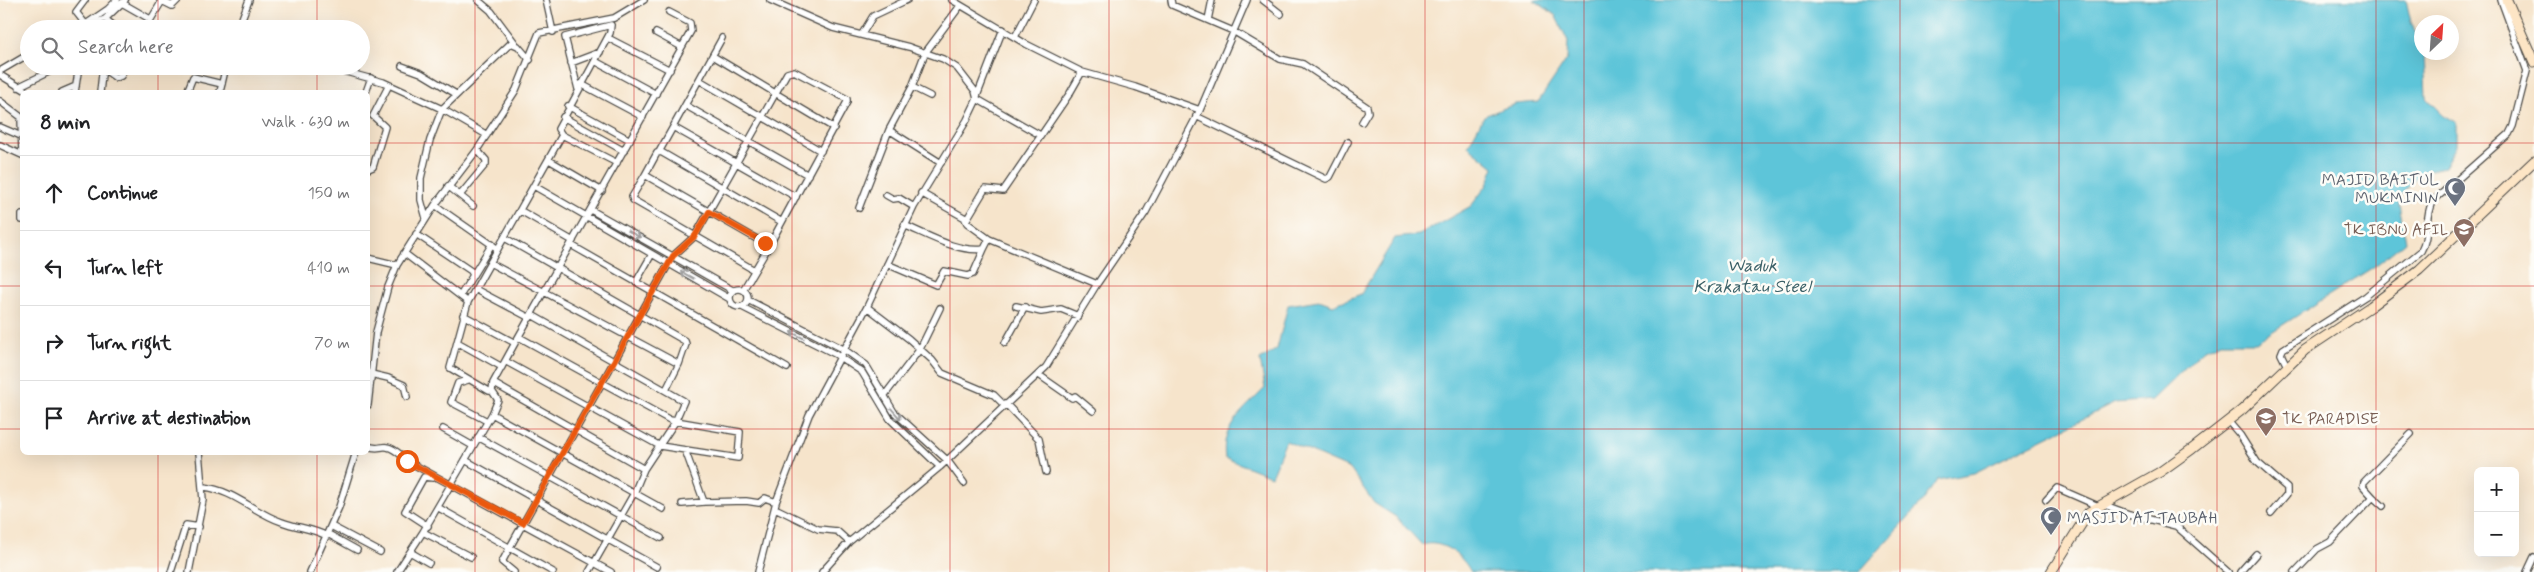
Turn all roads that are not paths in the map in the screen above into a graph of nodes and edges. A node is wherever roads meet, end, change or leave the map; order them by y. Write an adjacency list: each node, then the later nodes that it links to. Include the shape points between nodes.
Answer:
1 (86, 0): 24 (street, via 76,12)
2 (178, 0): 18 (street, via 172,6)
3 (249, 0): 27 (street)
4 (478, 0): 37 (street, via 491,11)
5 (546, 0): 31 (street)
6 (644, 0): 31 (street, via 614,18)
7 (770, 0): 19 (street)
8 (907, 0): 33 (street, via 873,16)
9 (952, 0): 20 (street)
10 (1034, 0): 34 (street)
11 (1171, 0): 28 (street, via 1172,6)
12 (1212, 0): 28 (street)
13 (1247, 0): 30 (street)
14 (1263, 0): 22 (street)
15 (2500, 0): 181 (street, via 2527,70 2509,134 2432,202 2426,213 2426,243 2421,251 2366,296 2283,349 2281,354)
16 (2508, 0): 45 (street)
17 (122, 1): 23 (street); 25 (street); 26 (street)
18 (161, 1): 26 (street)
19 (783, 2): 33 (street, via 828,26)
20 (960, 6): 29 (street); 40 (street)
21 (669, 12): 38 (street, via 692,26)
22 (1281, 14)
23 (105, 19)
24 (84, 20)
25 (97, 20)
26 (150, 20)
27 (241, 20)
28 (1208, 20): 30 (street)
29 (1003, 29): 34 (street); 74 (street)
30 (1233, 31): 79 (street); 84 (street, via 1280,59 1303,64 1366,106 1368,112)
31 (553, 32): 43 (street, via 539,33)
32 (656, 33): 38 (street)
33 (862, 34): 40 (street)
34 (1015, 37): 50 (street)
35 (608, 38): 39 (street); 46 (street, via 611,25 566,36); 48 (street)
36 (722, 38): 41 (street)
37 (515, 43): 43 (street); 71 (street)
38 (682, 47): 48 (street)
39 (600, 52): 44 (street); 46 (street)
40 (925, 53): 63 (street); 74 (street, via 956,68)
41 (713, 56): 58 (street); 70 (street)
42 (20, 59): 49 (street)
43 (530, 60): 89 (street, via 516,90)
44 (595, 61): 62 (street); 72 (street)
45 (2534, 62)
46 (571, 63): 62 (street)
47 (402, 66): 71 (street, via 421,73)
48 (670, 70): 72 (street)
49 (0, 71)
50 (1082, 72): 79 (street, via 1136,87); 91 (street)
51 (0, 75): 61 (street)
52 (42, 75): 61 (street)
53 (78, 75): 64 (street)
54 (101, 75): 66 (street)
55 (224, 75): 59 (street)
56 (359, 75): 57 (street)
57 (371, 78): 60 (street); 69 (street)
58 (699, 80): 76 (street); 83 (street)
59 (222, 84): 67 (street, via 193,77); 68 (street)
60 (389, 85): 78 (street); 107 (street, via 373,116 384,127 373,168)
61 (18, 86): 65 (street)
62 (580, 86): 77 (street); 82 (street)
63 (912, 87): 73 (street); 88 (street)
64 (76, 89)
65 (25, 90)
66 (100, 90)
67 (188, 90)
68 (220, 90)
69 (367, 90)
70 (776, 92): 83 (street); 87 (street); 87 (street, via 788,74 794,71 847,99)
71 (456, 94): 78 (street)
72 (656, 94): 82 (street)
73 (930, 96)
74 (977, 98): 91 (street); 105 (street)
75 (0, 101): 80 (street)
76 (685, 105): 86 (street); 94 (street)
77 (568, 106): 81 (street); 93 (street)
78 (442, 109): 89 (street); 126 (street, via 421,178 421,200)
79 (1198, 113): 95 (street, via 1326,179); 151 (street, via 1146,212)
80 (20, 116)
81 (563, 117): 90 (street, via 558,128); 98 (street)
82 (643, 117): 93 (street)
83 (762, 117): 94 (street); 99 (street)
84 (1362, 122)
85 (0, 126): 92 (street)
86 (673, 128): 100 (street); 106 (street)
87 (834, 128): 99 (street)
88 (889, 130): 105 (street); 121 (street)
89 (487, 135): 97 (street)
90 (562, 135): 102 (street); 104 (street)
91 (1040, 135): 127 (street, via 1003,191 985,189)
92 (20, 136)
93 (630, 140): 98 (street)
94 (749, 140): 106 (street); 109 (street)
95 (1348, 142)
96 (0, 146): 101 (street)
97 (477, 150): 110 (street); 115 (street, via 486,164)
98 (624, 151): 104 (street)
99 (821, 151): 109 (street)
100 (659, 152): 108 (street); 112 (street)
101 (20, 154)
102 (549, 160): 111 (street); 113 (street)
103 (2534, 161): 181 (street, via 2419,270)
104 (617, 163): 113 (street)
105 (941, 163): 114 (street)
106 (736, 164): 112 (street); 117 (street)
107 (370, 169)
108 (645, 175): 124 (street); 131 (street, via 633,200)
109 (808, 175): 117 (street)
110 (448, 186): 115 (street); 118 (street)
111 (534, 186): 123 (street); 125 (street)
112 (722, 188): 124 (street); 128 (street)
113 (602, 190): 122 (street)
114 (921, 193): 120 (street); 127 (street)
115 (460, 194): 119 (street)
116 (886, 195): 120 (street)
117 (796, 197): 128 (street)
118 (435, 205): 126 (street); 135 (street)
119 (473, 206)
120 (914, 207): 129 (street)
121 (859, 208)
122 (591, 210): 125 (street); 141 (street, one-way to 141)
123 (521, 211): 132 (street); 134 (street)
124 (709, 212): 131 (street); 136 (street)
125 (587, 217): 134 (street); 140 (street)
126 (426, 218): 130 (street)
127 (965, 220): 133 (street)
128 (782, 222): 136 (street)
129 (904, 225): 138 (street, via 945,244); 145 (street)
130 (416, 234): 139 (street); 149 (street)
131 (695, 236): 141 (street); 148 (street)
132 (505, 238): 137 (street); 147 (street)
133 (988, 239): 138 (street); 151 (street)
134 (572, 243): 147 (street); 150 (street)
135 (492, 244): 137 (street); 149 (street)
136 (769, 246): 148 (street)
137 (498, 249): 143 (street)
138 (984, 249): 145 (street, via 974,274 968,276 944,271 936,285)
139 (404, 253): 146 (street); 157 (street)
140 (652, 254): 144 (street); 150 (street)
141 (673, 256): 144 (street); 155 (street)
142 (370, 258): 146 (street)
143 (490, 263): 152 (street); 154 (street)
144 (668, 264): 156 (street); 158 (street, one-way to 144)
145 (886, 264): 163 (street)
146 (397, 265): 183 (street, via 376,332)
147 (558, 268): 154 (street); 166 (street)
148 (754, 270): 153 (street)
149 (473, 275): 157 (street)
150 (636, 282): 156 (street)
151 (1097, 284): 168 (street)
152 (475, 289): 160 (street); 169 (street)
153 (743, 290): 155 (street); 159 (street)
154 (544, 291): 169 (street); 171 (street)
155 (734, 291): 158 (street)
156 (654, 292): 166 (street); 182 (street)
157 (460, 296): 160 (street)
158 (730, 299): 162 (street, via 732,305)
159 (748, 300): 162 (street); 176 (street)
160 (468, 302): 167 (street)
161 (1016, 306): 164 (street)
162 (742, 307): 177 (street, one-way to 162)
163 (867, 307): 175 (street); 176 (street)
164 (1025, 307): 168 (street, via 1041,312 1061,309); 173 (street)
165 (940, 308): 175 (street)
166 (641, 314): 171 (street); 180 (street, via 685,341)
167 (463, 315): 172 (street); 174 (street)
168 (1078, 316): 184 (street)
169 (531, 317): 170 (street); 178 (street)
170 (519, 337): 174 (street); 188 (street)
171 (628, 337): 178 (street); 180 (street)
172 (457, 342): 179 (street); 185 (street, via 450,368)
173 (1005, 343)
174 (515, 344): 179 (street)
175 (920, 349): 191 (street); 193 (street, via 942,374 990,393)
176 (845, 350): 177 (street); 191 (street, via 868,367)
177 (840, 358): 213 (street, via 862,372 890,418); 226 (street, via 809,416)
178 (615, 361): 188 (street); 189 (street)
179 (504, 364): 186 (street); 194 (street)
180 (679, 364): 189 (street)
181 (2287, 366): 198 (street)
182 (787, 368)
183 (371, 374): 187 (street); 192 (street, via 404,385)
184 (1039, 375): 193 (street); 195 (street)
185 (468, 380): 190 (street); 197 (street, via 458,383 451,402)
186 (493, 383): 190 (street); 201 (street)
187 (370, 384)
188 (602, 384): 194 (street); 199 (street)
189 (666, 390): 199 (street, via 684,401)
190 (492, 391): 196 (street, via 498,400)
191 (884, 396): 212 (street, one-way to 212, via 900,418)
192 (407, 397)
193 (1005, 404): 212 (street); 215 (street, via 1039,439)
194 (590, 406): 201 (street); 205 (street)
195 (1093, 411)
196 (492, 414): 197 (street); 208 (street)
197 (487, 421): 203 (street)
198 (2228, 421): 227 (street, via 2160,472); 231 (street, via 2257,462 2287,490)
199 (675, 422): 205 (street); 207 (street, via 741,433 737,460)
200 (443, 429): 204 (street)
201 (576, 430): 208 (street); 214 (street)
202 (2411, 434): 221 (street, via 2364,482 2363,486)
203 (478, 436): 204 (street); 216 (street)
204 (473, 446): 211 (street)
205 (660, 446): 207 (street); 214 (street)
206 (370, 447): 218 (street, via 389,447)
207 (685, 450): 224 (street)
208 (562, 453): 216 (street); 220 (street)
209 (199, 455): 219 (street)
210 (355, 455): 234 (street)
211 (465, 460): 218 (street); 222 (street)
212 (947, 460): 213 (street); 217 (street)
213 (940, 467): 241 (street)
214 (644, 469): 220 (street)
215 (1046, 472)
216 (550, 476): 222 (street); 232 (street)
217 (964, 483)
218 (451, 486): 229 (street); 233 (street); 235 (street, via 429,476 424,477 405,511)
219 (204, 487): 236 (street); 238 (street, via 218,490 282,522)
220 (634, 493): 230 (street); 232 (street)
221 (2373, 497): 228 (street); 265 (street, via 2330,542 2317,549)
222 (536, 500): 233 (street); 240 (street)
223 (2046, 500): 227 (street, via 2057,488)
224 (704, 502): 225 (street); 226 (street, via 759,503 765,498)
225 (682, 504)
226 (776, 505): 241 (street, via 818,529 837,531); 260 (street)
227 (2100, 505): 262 (street, via 2085,516); 263 (street, via 2176,526)
228 (2383, 506)
229 (439, 508): 235 (street); 242 (street)
230 (663, 509)
231 (2271, 513)
232 (620, 517): 239 (street); 240 (street)
233 (523, 523): 242 (street); 249 (street)
234 (331, 526): 238 (street); 244 (street)
235 (428, 526): 237 (street)
236 (199, 527): 252 (street, via 187,524); 253 (street)
237 (423, 532): 245 (street); 247 (street)
238 (327, 535): 243 (street); 254 (street)
239 (661, 538)
240 (607, 539): 249 (street); 251 (street)
241 (849, 542): 261 (street)
242 (510, 547): 256 (street, via 502,562); 257 (street)
243 (357, 550)
244 (380, 552)
245 (410, 552): 250 (street); 255 (street)
246 (2256, 554): 264 (street)
247 (471, 557)
248 (2534, 557): 266 (street)
249 (594, 562): 258 (street); 259 (street)
250 (429, 563)
251 (657, 567)
252 (171, 572)
253 (189, 572)
254 (310, 572)
255 (398, 572)
256 (514, 572)
257 (553, 572)
258 (588, 572)
259 (612, 572)
260 (758, 572)
261 (822, 572)
262 (2051, 572)
263 (2228, 572)
264 (2240, 572)
265 (2295, 572)
266 (2527, 572)

